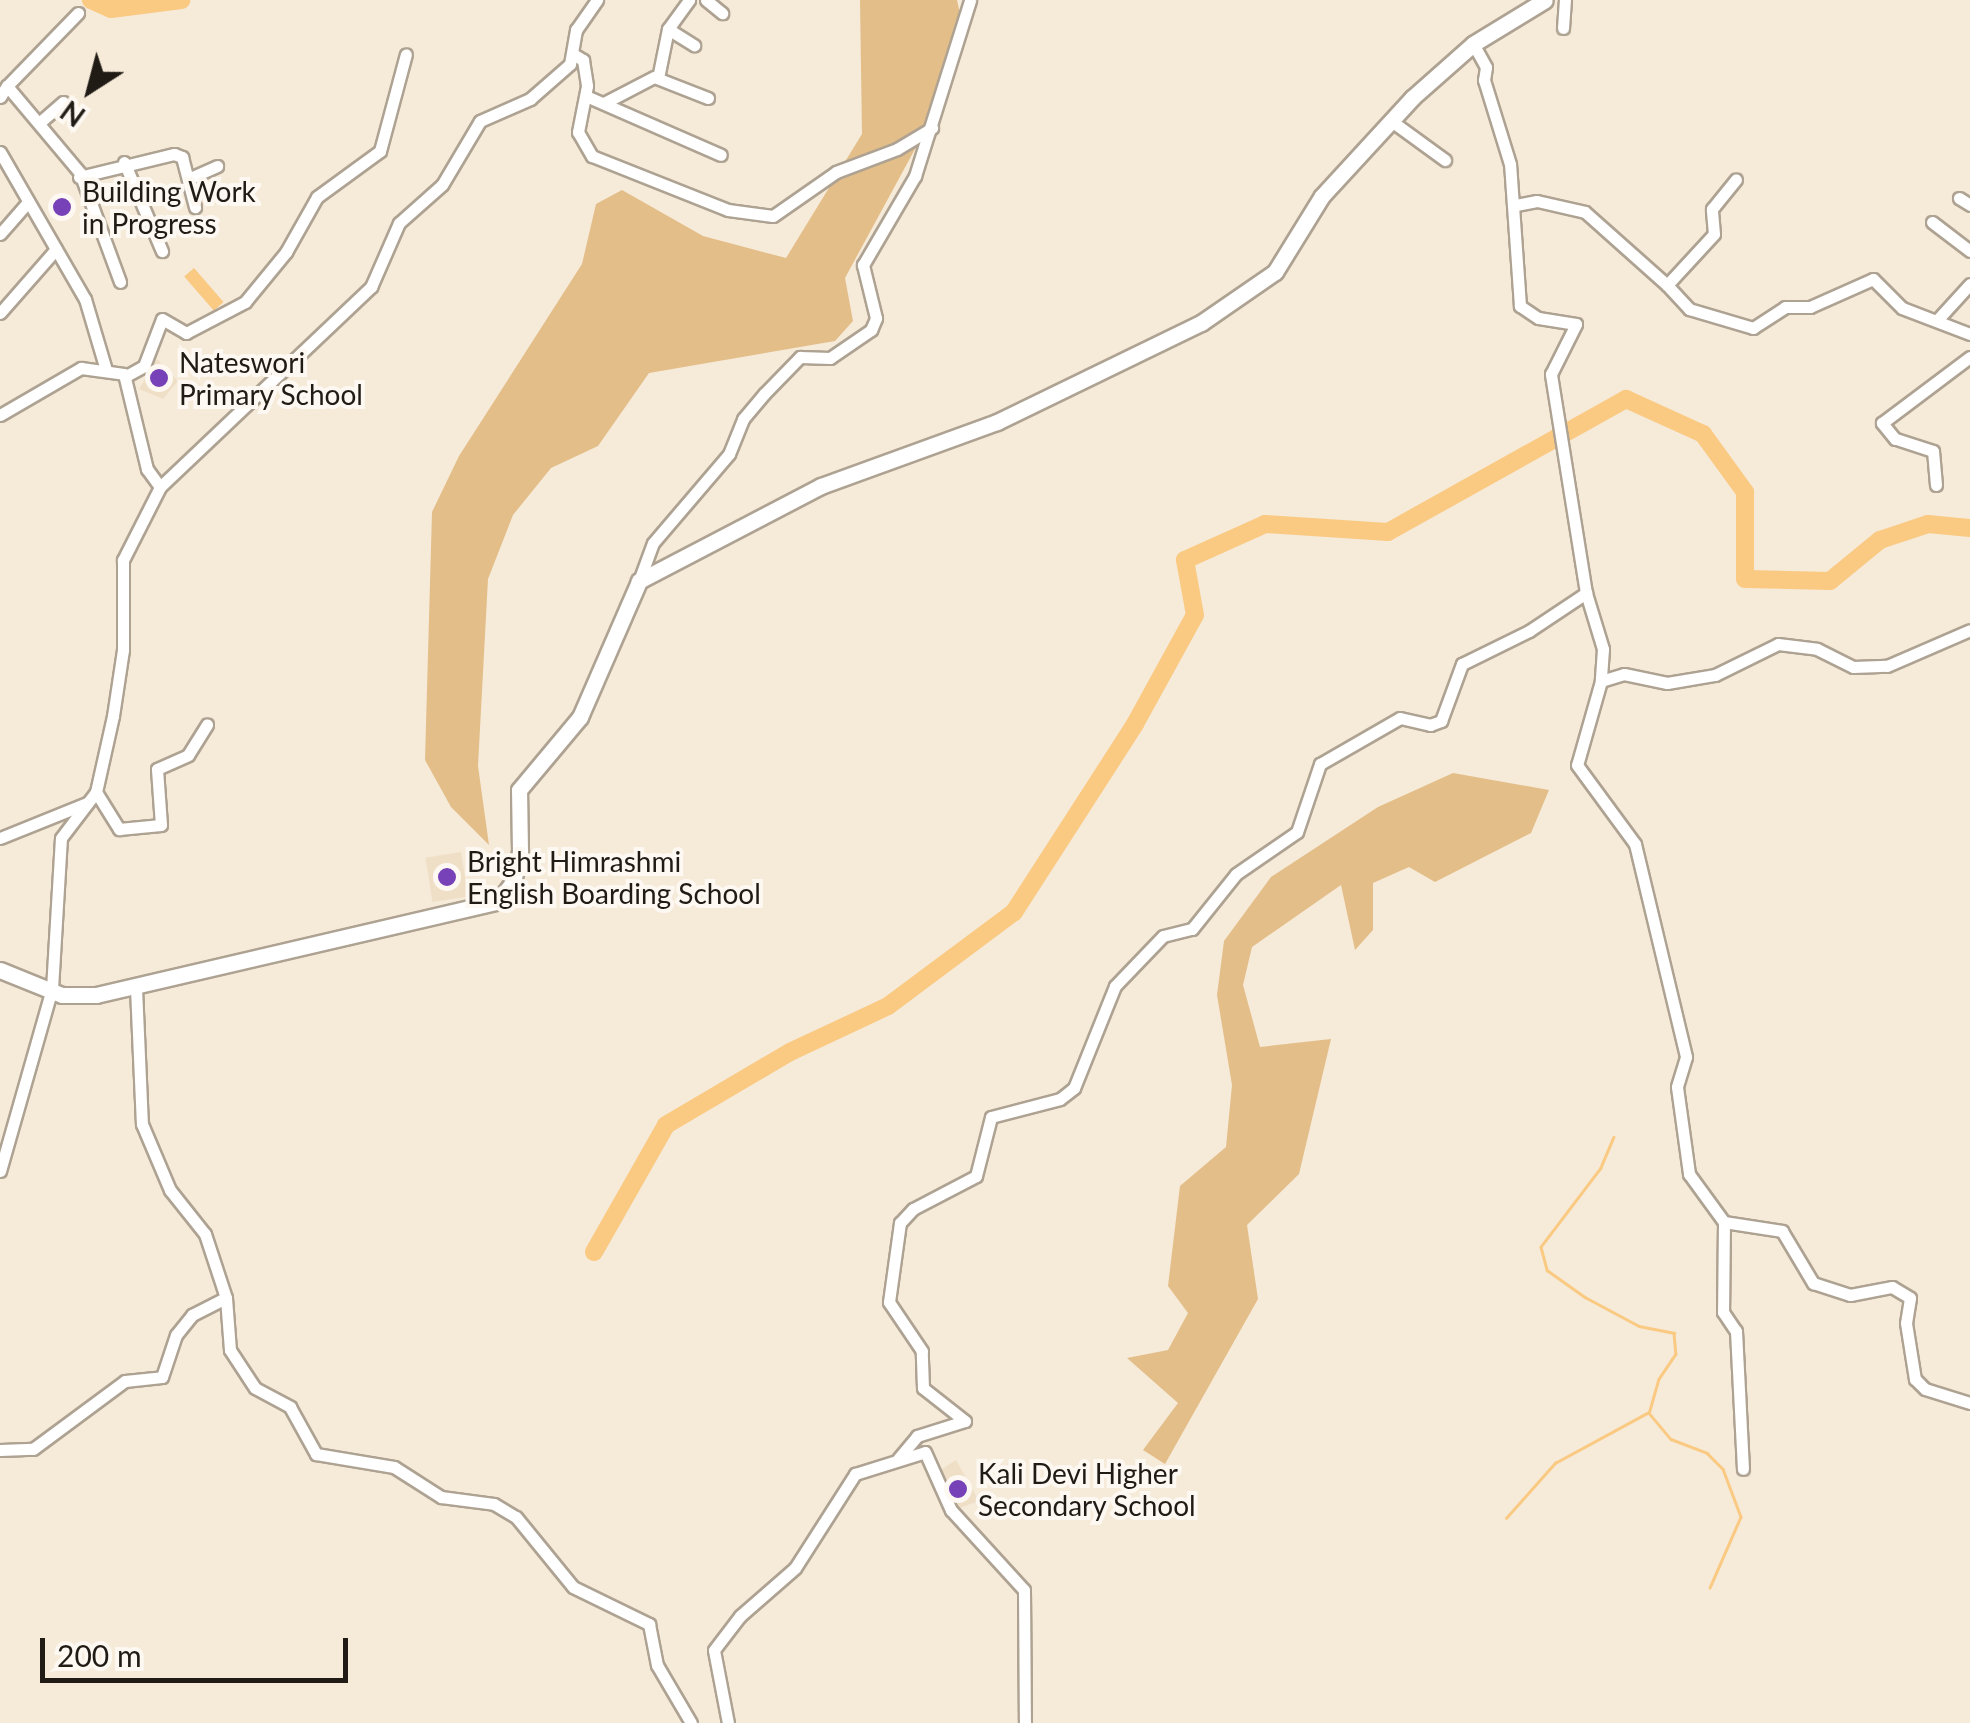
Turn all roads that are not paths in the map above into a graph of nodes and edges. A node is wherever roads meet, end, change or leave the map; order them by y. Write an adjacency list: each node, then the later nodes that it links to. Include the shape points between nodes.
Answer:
1 (597, 0): 14 (street, via 576,30)
2 (689, 0): 10 (street)
3 (706, 0): 8 (street)
4 (970, 0): 23 (street)
5 (1546, 0): 11 (street)
6 (1565, 0): 9 (street)
7 (78, 12): 16 (street)
8 (722, 13)
9 (1563, 28)
10 (668, 29): 12 (street); 15 (street)
11 (1473, 44): 21 (street); 33 (street, via 1486,67)
12 (694, 45)
13 (406, 54): 48 (street, via 380,151 317,197 286,252 246,302 186,333 162,319 144,366)
14 (573, 54): 17 (street, via 584,60); 51 (street, via 538,93 480,121 442,185 398,223 372,287)
15 (658, 78): 18 (street); 20 (street)
16 (4, 92): 22 (street)
17 (586, 96): 20 (street); 23 (street, via 578,132 592,156 757,216 790,208 836,172 898,149)
18 (708, 98)
19 (63, 102): 22 (street)
20 (604, 103): 25 (street)
21 (1390, 120): 26 (street); 52 (street, via 1322,196 1275,272 1201,323 998,422 821,486)
22 (39, 123): 29 (street)
23 (934, 126): 52 (street, via 864,265 876,318 872,330 830,358 800,357 764,394 743,419 728,454 653,543)
24 (0, 152): 32 (street)
25 (721, 155)
26 (1446, 160)
27 (124, 162): 29 (street); 30 (street, via 174,154); 38 (street)
28 (218, 166): 30 (street)
29 (79, 176): 40 (street)
30 (188, 178): 34 (street)
31 (1736, 179): 42 (street, via 1712,209 1714,234)
32 (28, 202): 36 (street); 37 (street)
33 (1516, 205): 42 (street, via 1537,201 1586,212); 53 (street, via 1520,306 1538,318 1576,324 1551,374)
34 (195, 207)
35 (1932, 222): 39 (street)
36 (0, 234)
37 (56, 248): 43 (street); 47 (street, via 85,299)
38 (162, 251)
39 (1970, 251)
40 (120, 282)
41 (1970, 284): 44 (street)
42 (1666, 285): 44 (street, via 1689,309 1754,328 1785,307 1810,306 1864,278 1902,308)
43 (0, 313)
44 (1939, 318): 45 (street)
45 (1970, 334)
46 (1970, 357): 50 (street, via 1882,423 1895,439 1933,451)
47 (106, 370): 48 (street); 49 (street, via 81,368)
48 (126, 376): 51 (street, via 130,414 147,469)
49 (0, 415)
50 (1936, 485)
51 (160, 487): 57 (street, via 123,560 122,650)
52 (638, 582): 60 (street, via 580,718 519,790 520,851 513,882 499,901)
53 (1586, 592): 55 (street, via 1603,648); 67 (street, via 1529,631 1462,664 1442,721 1430,726 1400,718 1320,764 1297,832 1236,874 1192,928 1164,936 1114,986 1074,1088 1060,1099 991,1117 976,1176 913,1209 900,1223 889,1302 922,1351 923,1388 965,1421 918,1436)
54 (1970, 630): 55 (street, via 1887,666 1853,667 1817,649 1778,644 1715,674 1666,682 1624,674)
55 (1602, 681): 63 (street, via 1577,766 1636,844 1686,1057 1678,1086 1689,1174)
56 (208, 724): 57 (street, via 188,755 156,769 161,825 120,829)
57 (93, 797): 58 (street); 61 (street, via 62,838)
58 (0, 838)
59 (0, 970): 61 (street)
60 (136, 988): 61 (street, via 68,996); 64 (street, via 142,1124 170,1190 205,1234)
61 (52, 989): 62 (street)
62 (0, 1171)
63 (1724, 1222): 65 (street, via 1782,1230 1814,1283 1850,1296 1892,1287 1910,1298 1906,1324 1915,1379 1925,1390); 68 (street, via 1722,1312 1736,1331)
64 (226, 1298): 66 (street, via 192,1315 176,1335 162,1376 125,1380 33,1449); 69 (street, via 230,1350 255,1388 290,1407 316,1454 394,1467 441,1497 494,1504 516,1517 573,1587 649,1624 657,1665)
65 (1970, 1403)
66 (0, 1450)
67 (898, 1459): 70 (street, via 855,1474 795,1568 740,1616 714,1650); 71 (street, via 925,1452 951,1510 1024,1590)
68 (1743, 1469)
69 (691, 1723)
70 (728, 1723)
71 (1025, 1723)

